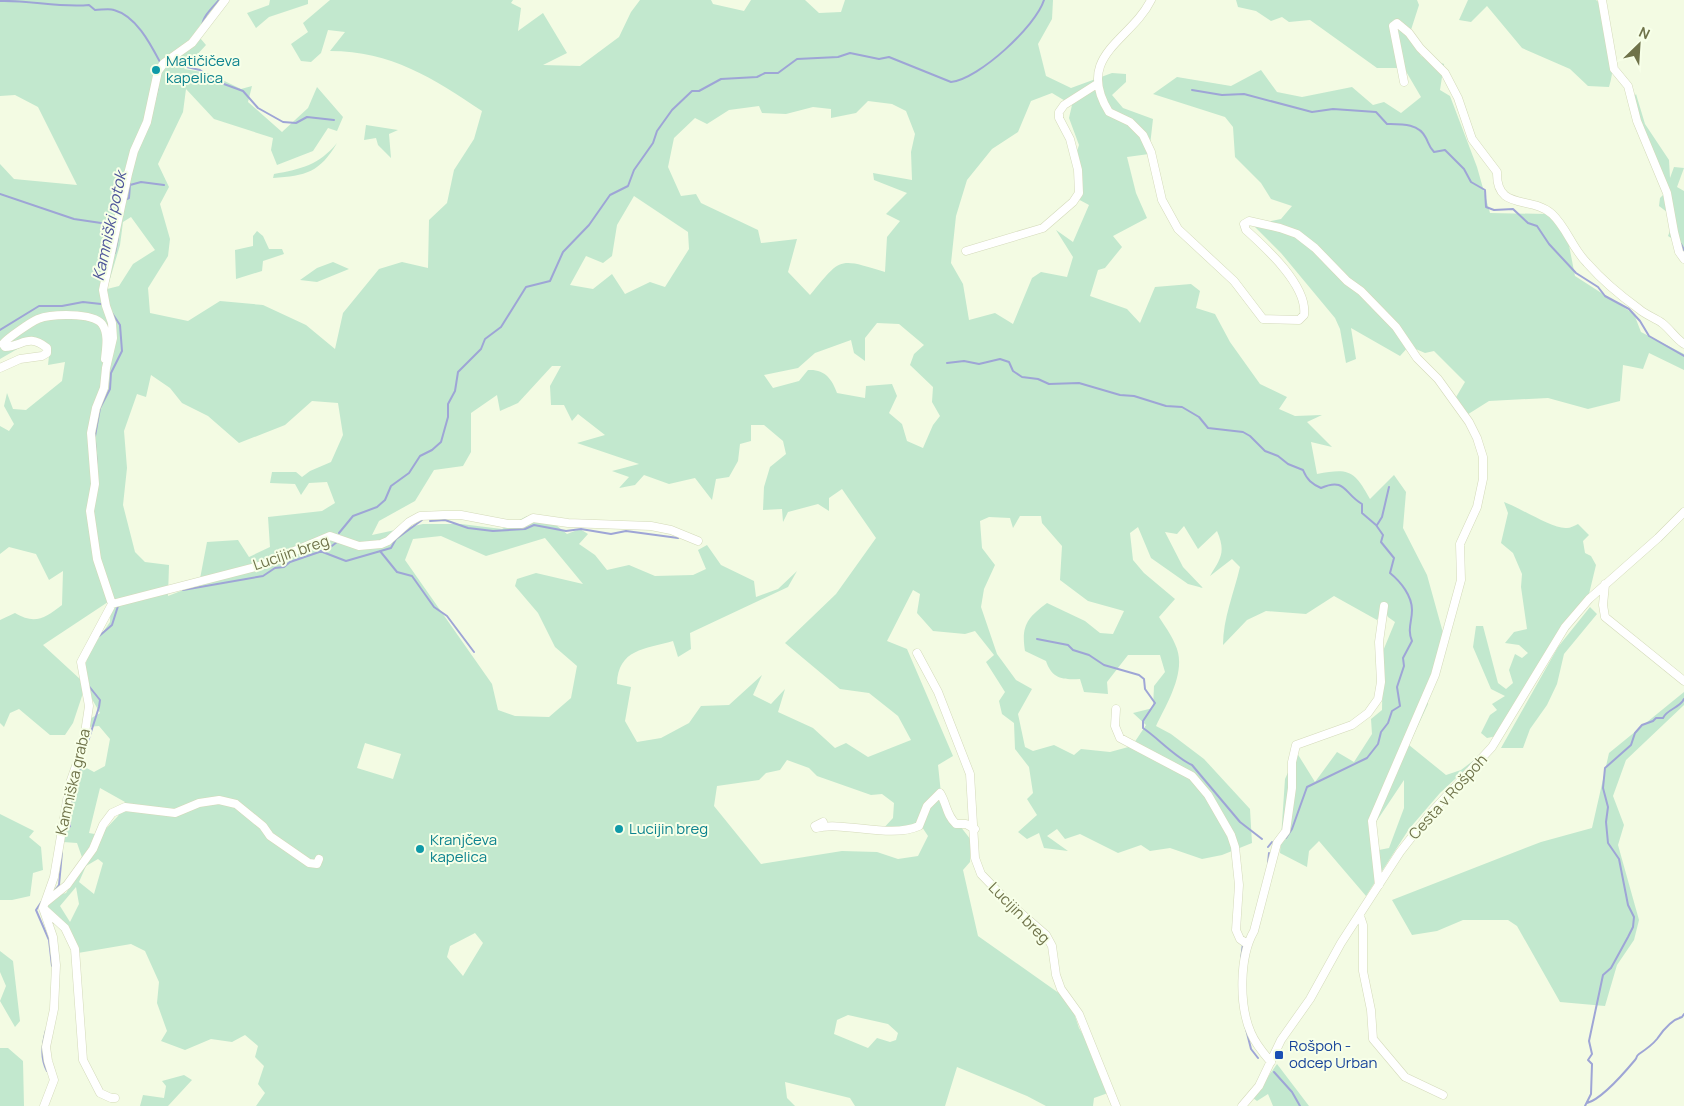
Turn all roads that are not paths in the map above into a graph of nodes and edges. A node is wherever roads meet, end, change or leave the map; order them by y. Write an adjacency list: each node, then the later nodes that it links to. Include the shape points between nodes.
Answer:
1 (226, 0): 10 (street, via 192,43 158,70 147,122 134,151 116,220 115,240 103,290 114,338)
2 (1151, 0): 5 (street, via 1103,58)
3 (1602, 0): 7 (street, via 1614,70 1628,86 1638,121 1667,193 1679,252)
4 (1404, 82): 8 (street, via 1393,26 1397,23 1445,73 1458,98 1472,139 1497,172 1496,183 1502,193 1551,214 1588,265 1640,310 1663,323)
5 (1097, 84): 6 (street, via 1060,112 1059,118 1070,139 1078,170 1079,193 1073,202 1043,228); 22 (street, via 1109,112 1130,122 1143,135 1151,152 1162,200 1178,229 1234,281 1258,316 1263,320 1298,320 1304,315 1304,307 1281,264 1243,228 1249,221 1297,234 1378,307 1470,422 1481,447 1485,469 1482,490 1460,544 1461,580 1443,652 1372,821)
6 (966, 251)
7 (1684, 259)
8 (1684, 344)
9 (0, 368): 10 (street, via 47,353 47,348 33,340 5,347 3,344 27,325 45,318 84,315 95,318 102,325 107,340)
10 (106, 368): 14 (street, via 104,388 91,433 95,484 90,511 96,560)
11 (1684, 512): 13 (street, Cesta v Rošpoh)
12 (698, 542): 14 (street, Lucijin breg, via 671,530 651,526 568,523 533,518 522,524 508,524 461,515 420,516 381,544 359,546 330,536 259,566)
13 (1605, 584): 17 (street, via 1605,617); 22 (street, Cesta v Rošpoh, via 1561,634 1492,747 1414,833)
14 (112, 604): 23 (street, Kamniška graba, via 81,662 89,706 84,746 70,783 57,861)
15 (1384, 606): 25 (street, via 1379,642 1381,682 1378,700 1352,725 1296,745 1286,830 1278,843 1254,931)
16 (917, 653): 20 (street, Lucijin breg, via 938,692 970,774)
17 (1684, 681)
18 (1116, 709): 25 (street, via 1115,726 1120,738 1192,776 1208,795 1231,835 1239,885 1236,930)
19 (823, 822): 20 (street, via 816,828 912,829 919,826 927,806 940,793 946,802 948,816 956,824 966,824)
20 (975, 829): 30 (street, Lucijin breg, via 975,858 981,874 1046,935 1052,946 1061,990 1079,1014)
21 (319, 859): 23 (street, via 317,864 309,863 270,836 236,804 209,801 175,813 125,807 112,813 103,825 93,849 67,885)
22 (1379, 884): 24 (street, Cesta v Rošpoh)
23 (46, 900): 28 (street, via 75,949 83,1060 100,1093); 29 (street, via 56,965 54,1009 46,1047 54,1080)
24 (1360, 916): 26 (street, Cesta v Rošpoh, via 1310,999 1282,1037); 27 (street, via 1363,972 1372,1010 1373,1039 1405,1077)
25 (1247, 944): 26 (street, via 1243,966 1247,1021 1251,1034)
26 (1271, 1062): 31 (street, Cesta v Rošpoh, via 1259,1086)
27 (1443, 1095)
28 (115, 1098)
29 (44, 1106)
30 (1116, 1106)
31 (1242, 1106)

